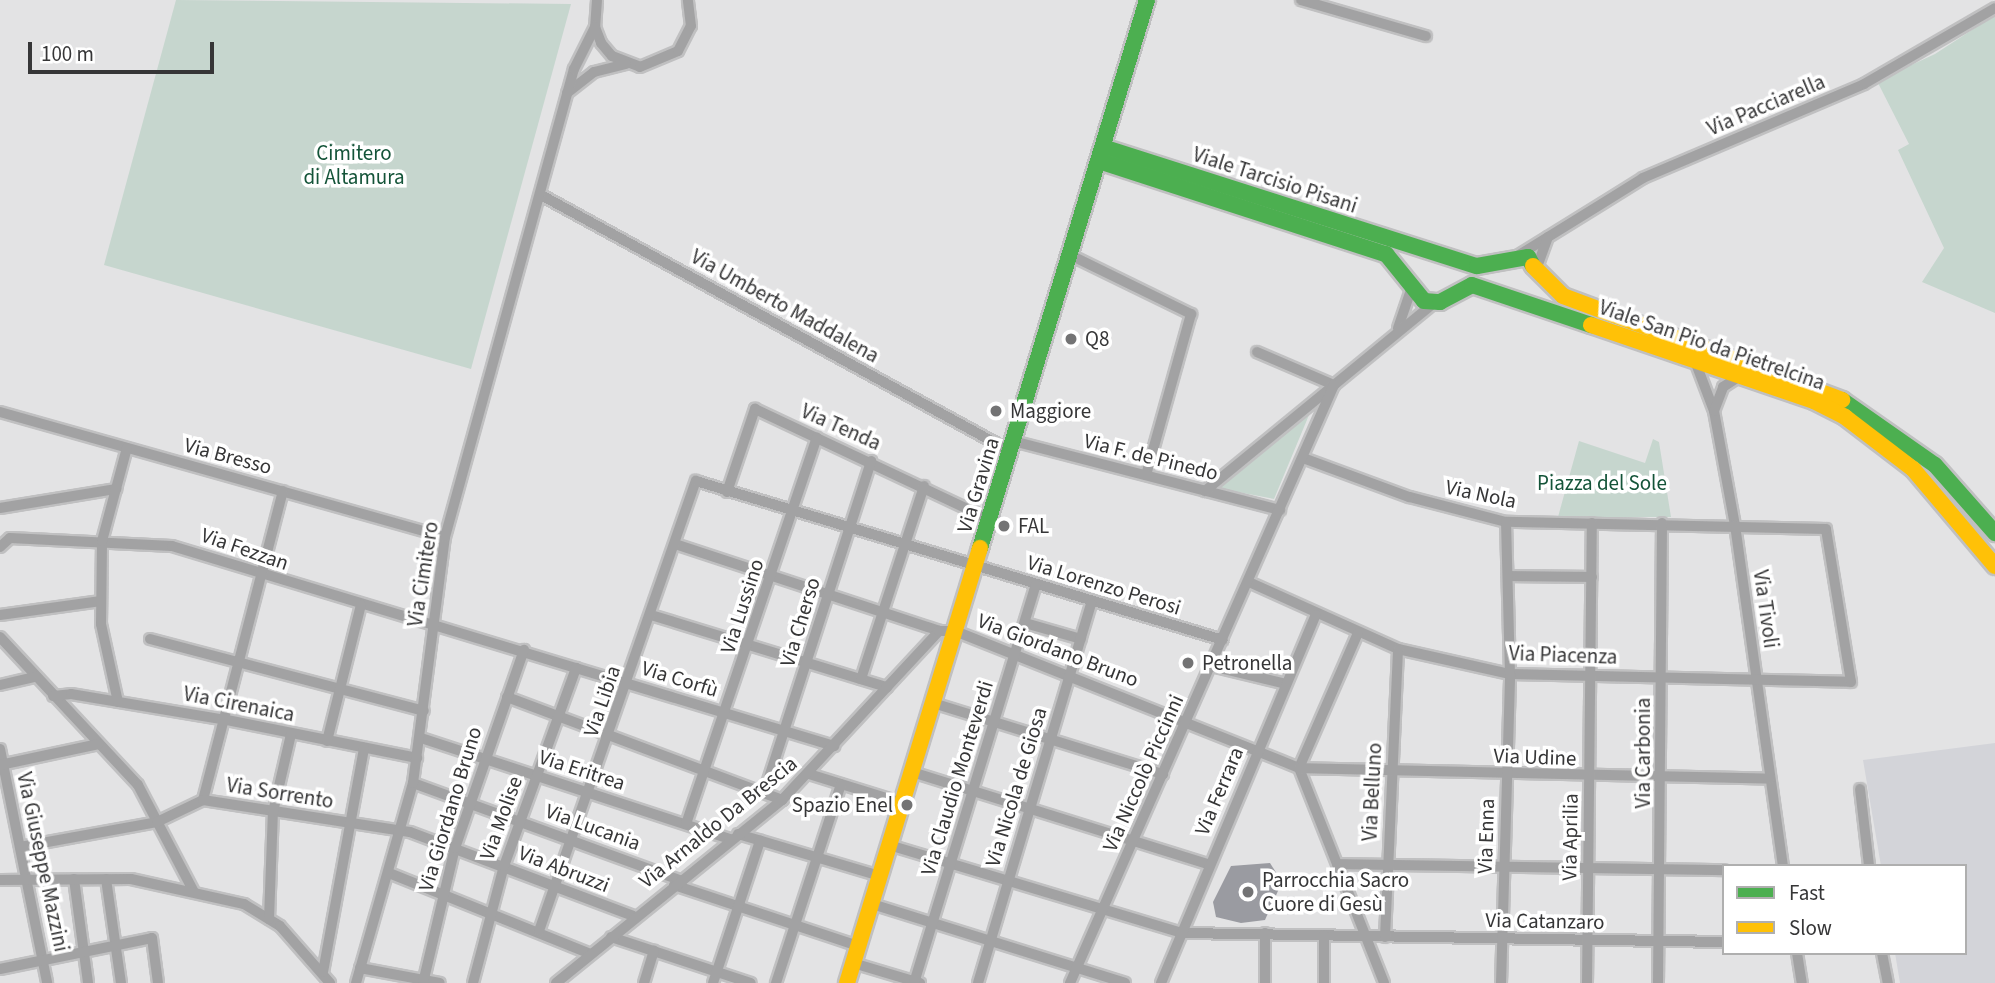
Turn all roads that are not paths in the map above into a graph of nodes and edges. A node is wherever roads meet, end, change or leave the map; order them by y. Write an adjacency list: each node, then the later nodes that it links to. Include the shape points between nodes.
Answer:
1 (597, 0): 6 (street)
2 (688, 0): 8 (street, via 691,26 678,51 654,65)
3 (1147, 0): 10 (main road, Via Gravina)
4 (1301, 0): 7 (street)
5 (1995, 8): 12 (street, Via Pacciarella, via 1864,85 1643,178)
6 (595, 27): 8 (street, via 606,49); 9 (street, Via Cimitero, via 581,46)
7 (1426, 36)
8 (626, 64): 9 (street, via 594,72)
9 (567, 93): 11 (street, Via Cimitero)
10 (1101, 154): 13 (main road, Viale Tarcisio Pisani); 14 (main road, Via Gravina); 17 (main road, Viale Tarcisio Pisani, via 1387,254)
11 (541, 195): 28 (street, Via Umberto Maddalena); 49 (street, Via Cimitero)
12 (1549, 234): 15 (street, Via Pacciarella); 16 (street)
13 (1434, 254): 15 (main road, Viale Tarcisio Pisani, via 1477,266); 17 (main road, via 1415,262)
14 (1070, 255): 28 (main road, Via Gravina); 32 (street, via 1191,314)
15 (1519, 255): 16 (main road, Viale San Pio da Pietrelcina)
16 (1539, 273): 18 (main road, via 1535,293); 48 (main road, Viale San Pio da Pietrelcina, via 1563,296 1846,401 1935,466)
17 (1410, 284): 19 (main road, Viale Tarcisio Pisani); 20 (street)
18 (1522, 302): 19 (main road, Viale San Pio da Pietrelcina, via 1472,285); 22 (main road, Viale San Pio da Pietrelcina)
19 (1433, 304): 20 (street)
20 (1398, 328): 24 (street)
21 (1257, 352): 24 (street)
22 (1695, 361): 23 (main road, Viale San Pio da Pietrelcina); 25 (street, Via Tivoli)
23 (1740, 376): 25 (street, via 1723,387); 55 (main road, Viale San Pio da Pietrelcina, via 1845,417 1913,469)
24 (1334, 385): 30 (street, Via Niccolò Piccinni); 37 (street)
25 (1714, 411): 46 (street, Via Tivoli)
26 (0, 412): 29 (street, Via Bresso)
27 (817, 438): 31 (street, Via Tenda); 38 (street, Via Tenda, via 755,409); 41 (street, Via Lussino)
28 (1012, 446): 32 (street, Via F. de Pinedo); 42 (main road, Via Gravina)
29 (127, 448): 35 (street); 36 (street, Via Bresso)
30 (1303, 458): 40 (street, Via Niccolò Piccinni); 43 (street, Via Nola, via 1409,497)
31 (872, 461): 34 (street, Via Tenda); 47 (street, Via Cherso)
32 (1146, 475): 37 (street, Via F. de Pinedo)
33 (696, 481): 38 (street, Via Lorenzo Perosi); 51 (street, Via Libia)
34 (924, 486): 42 (street, Via Tenda); 52 (street)
35 (116, 489): 39 (street); 50 (street)
36 (284, 491): 49 (street, Via Bresso); 56 (street)
37 (1205, 491): 40 (street, Via F. de Pinedo)
38 (727, 492): 41 (street, Via Lorenzo Perosi)
39 (0, 508)
40 (1280, 510): 60 (street, Via Niccolò Piccinni)
41 (793, 511): 47 (street, Via Lorenzo Perosi); 57 (street, Via Lussino)
42 (989, 519): 54 (main road, Via Gravina)
43 (1506, 522): 44 (street, Via Nola); 58 (street, Via Enna)
44 (1592, 523): 45 (street, Via Nola); 59 (street, Via Aprilia)
45 (1662, 523): 46 (street, Via Nola); 90 (street, Via Carbonia)
46 (1735, 525): 92 (street, Via Tivoli); 93 (street, Via Nola, via 1826,529)
47 (849, 528): 52 (street, Via Lorenzo Perosi); 62 (street, Via Cherso)
48 (1995, 533)
49 (445, 537): 71 (street, Via Cimitero)
50 (102, 541): 53 (street, Via Fezzan, via 10,538); 56 (street, Via Fezzan, via 172,546); 63 (street)
51 (675, 544): 57 (street, Via Giordano Bruno); 68 (street, Via Libia)
52 (904, 545): 54 (street, Via Lorenzo Perosi); 66 (street)
53 (0, 547)
54 (975, 566): 61 (street, Via Lorenzo Perosi); 72 (main road, Via Gravina)
55 (1995, 566)
56 (262, 576): 65 (street, Via Fezzan); 83 (street)
57 (772, 576): 62 (street, Via Giordano Bruno); 78 (street, Via Lussino)
58 (1508, 576): 59 (street); 86 (street, Via Enna)
59 (1592, 577): 89 (street, Via Aprilia)
60 (1249, 582): 69 (street, Via Piacenza); 77 (street, Via Niccolò Piccinni)
61 (1036, 585): 64 (street, Via Lorenzo Perosi); 70 (street, Via Claudio Monteverdi)
62 (829, 594): 66 (street, Via Giordano Bruno); 82 (street, Via Cherso)
63 (102, 601): 67 (street); 101 (street)
64 (1091, 603): 76 (street, Via Nicola de Giosa); 77 (street, Via Lorenzo Perosi)
65 (361, 605): 71 (street, Via Fezzan); 98 (street)
66 (883, 612): 72 (street, Via Giordano Bruno); 91 (street)
67 (0, 615)
68 (651, 615): 78 (street); 94 (street, Via Libia)
69 (1316, 615): 73 (street, Via Piacenza); 95 (street, Via Ferrara)
70 (1025, 623): 76 (street); 81 (street, Via Claudio Monteverdi)
71 (435, 624): 80 (street, Via Corfù); 103 (street, Via Cimitero)
72 (947, 631): 81 (street, Via Giordano Bruno); 97 (street, Via Arnaldo Da Brescia); 102 (main road, Via Gravina)
73 (1359, 633): 79 (street, Via Piacenza); 123 (street)
74 (0, 637): 88 (street)
75 (150, 639): 83 (street)
76 (1081, 639): 87 (street, Via Nicola de Giosa)
77 (1223, 640): 84 (street, Via Niccolò Piccinni)
78 (750, 644): 82 (street); 104 (street, Via Lussino)
79 (1398, 649): 86 (street, Via Piacenza); 125 (street, Via Belluno)
80 (523, 650): 85 (street, Via Corfù); 100 (street, Via Giordano Bruno)
81 (1015, 654): 87 (street, Via Giordano Bruno); 108 (street, Via Claudio Monteverdi)
82 (808, 662): 91 (street); 109 (street, Via Cherso)
83 (241, 663): 98 (street); 106 (street)
84 (1211, 666): 95 (street); 107 (street, Via Niccolò Piccinni)
85 (576, 668): 94 (street, Via Corfù); 105 (street, Via Molise)
86 (1510, 674): 89 (street, Via Piacenza); 129 (street, Via Enna)
87 (1071, 676): 107 (street, Via Giordano Bruno); 113 (street, Via Nicola de Giosa)
88 (36, 677): 96 (street); 99 (street)
89 (1593, 677): 90 (street, Via Piacenza); 131 (street, Via Aprilia)
90 (1662, 677): 92 (street, Via Piacenza); 132 (street, Via Carbonia)
91 (861, 679): 97 (street)
92 (1756, 681): 93 (street, Via Piacenza); 133 (street, Via Tivoli)
93 (1850, 682)
94 (629, 683): 104 (street, Via Corfù); 111 (street, Via Libia)
95 (1286, 684): 119 (street, Via Ferrara)
96 (0, 685)
97 (887, 687): 116 (street, Via Arnaldo Da Brescia)
98 (340, 689): 103 (street); 114 (street)
99 (54, 696): 101 (street, Via Cirenaica); 115 (street)
100 (507, 696): 105 (street); 121 (street, Via Giordano Bruno)
101 (118, 702): 106 (street, Via Cirenaica)
102 (933, 703): 108 (street); 126 (main road, Via Gravina)
103 (424, 711): 112 (street, Via Cimitero)
104 (727, 713): 109 (street, Via Corfù); 124 (street, Via Lussino)
105 (559, 716): 111 (street); 130 (street, Via Molise)
106 (227, 720): 110 (street, Via Cirenaica); 140 (street)
107 (1185, 720): 119 (street, Via Giordano Bruno); 128 (street, Via Niccolò Piccinni)
108 (995, 722): 113 (street); 137 (street, Via Claudio Monteverdi)
109 (787, 729): 116 (street, Via Corfù); 139 (street, Via Cherso)
110 (291, 734): 114 (street, Via Cirenaica); 145 (street)
111 (611, 734): 124 (street); 138 (street, Via Libia)
112 (421, 738): 120 (street, Via Cimitero); 121 (street, Via Eritrea)
113 (1051, 740): 128 (street); 144 (street, Via Nicola de Giosa)
114 (327, 741): 117 (street, Via Cirenaica)
115 (99, 744): 122 (street); 146 (street, via 138,785)
116 (834, 746): 127 (street, Via Arnaldo Da Brescia)
117 (364, 748): 120 (street, Via Cirenaica); 148 (street)
118 (0, 749): 122 (street, Via Giuseppe Mazzini)
119 (1257, 749): 123 (street, Via Giordano Bruno); 163 (street, Via Ferrara)
120 (417, 758): 134 (street, Via Cimitero)
121 (485, 758): 130 (street, Via Eritrea); 143 (street, Via Giordano Bruno)
122 (1, 764): 156 (street, Via Giuseppe Mazzini)
123 (1299, 768): 125 (street, Via Udine); 160 (street)
124 (707, 770): 139 (street); 149 (street, Via Lussino)
125 (1392, 771): 129 (street, Via Udine); 164 (street, Via Belluno)
126 (912, 772): 137 (street); 142 (main road, Via Gravina)
127 (809, 774): 135 (street); 141 (street, Via Arnaldo Da Brescia)
128 (1163, 774): 154 (street, Via Niccolò Piccinni)
129 (1507, 775): 131 (street, Via Udine); 166 (street, Via Enna)
130 (536, 776): 138 (street, Via Eritrea); 147 (street, Via Molise)
131 (1590, 778): 132 (street, Via Udine); 167 (street, Via Aprilia)
132 (1662, 779): 133 (street, Via Udine); 168 (street, Via Carbonia)
133 (1770, 779): 161 (street, Via Tivoli)
134 (413, 783): 143 (street, Via Lucania); 150 (street, Via Cimitero)
135 (841, 784): 142 (street); 158 (street)
136 (1860, 789): 162 (street)
137 (973, 792): 144 (street); 159 (street, Via Claudio Monteverdi)
138 (590, 793): 149 (street, Via Eritrea); 152 (street, Via Libia)
139 (764, 793): 141 (street)
140 (203, 800): 145 (street, Via Sorrento); 146 (street, Via Sorrento)
141 (782, 800): 151 (street, Via Arnaldo Da Brescia)
142 (902, 803): 155 (main road, Via Gravina)
143 (470, 804): 147 (street, Via Lucania); 157 (street, Via Giordano Bruno)
144 (1030, 809): 154 (street); 177 (street, Via Nicola de Giosa)
145 (274, 812): 148 (street, Via Sorrento); 186 (street)
146 (157, 822): 156 (street, Via Sorrento); 179 (street)
147 (520, 822): 152 (street, Via Lucania); 165 (street, Via Molise)
148 (349, 824): 150 (street, Via Sorrento); 213 (street)
149 (686, 824): 151 (street, Via Eritrea)
150 (401, 833): 157 (street, Via Abruzzi); 170 (street, Via Cimitero)
151 (734, 836): 153 (street, Via Eritrea); 176 (street, Via Arnaldo Da Brescia)
152 (572, 840): 176 (street, Via Lucania); 178 (street, Via Libia)
153 (760, 841): 158 (street, Via Eritrea); 182 (street)
154 (1135, 841): 163 (street); 183 (street, Via Niccolò Piccinni)
155 (889, 845): 159 (street, Via Catanzaro); 171 (main road, Via Gravina)
156 (20, 847): 175 (street, Via Giuseppe Mazzini)
157 (455, 848): 165 (street, Via Abruzzi); 180 (street, Via Giordano Bruno)
158 (818, 859): 171 (street, Via Eritrea); 188 (street)
159 (951, 864): 177 (street, Via Catanzaro); 187 (street, Via Claudio Monteverdi)
160 (1337, 864): 164 (street); 193 (street)
161 (1783, 864)
162 (1870, 864)
163 (1210, 865): 190 (street, Via Ferrara)
164 (1388, 865): 166 (street); 195 (street, Via Belluno)
165 (504, 866): 178 (street, Via Abruzzi); 184 (street, Via Molise)
166 (1504, 866): 167 (street); 197 (street, Via Enna)
167 (1589, 869): 168 (street); 198 (street, Via Aprilia)
168 (1660, 870): 169 (street); 199 (street, Via Carbonia)
169 (1722, 870)
170 (389, 873): 180 (street); 211 (street, Via Cimitero)
171 (880, 876): 181 (main road, Via Gravina)
172 (74, 879): 173 (street); 175 (street); 204 (street)
173 (106, 879): 179 (street); 201 (street)
174 (0, 880): 175 (street)
175 (27, 880): 208 (street, Via Giuseppe Mazzini)
176 (677, 882): 182 (street, Via Lucania); 185 (street, Via Arnaldo Da Brescia)
177 (1007, 883): 183 (street, Via Catanzaro); 196 (street, Via Nicola de Giosa)
178 (556, 886): 185 (street, Via Abruzzi); 189 (street, Via Libia)
179 (193, 890): 186 (street, via 244,904)
180 (442, 895): 184 (street); 215 (street, Via Giordano Bruno)
181 (872, 904): 187 (street); 202 (main road, Via Gravina)
182 (738, 907): 188 (street, Via Lucania); 214 (street)
183 (1102, 910): 190 (street, Via Catanzaro); 210 (street, Via Niccolò Piccinni)
184 (489, 912): 189 (street); 224 (street, Via Molise)
185 (633, 916): 194 (street, Via Arnaldo Da Brescia)
186 (270, 919): 213 (street)
187 (933, 922): 196 (street); 216 (street, Via Claudio Monteverdi)
188 (796, 926): 202 (street, Via Lucania); 228 (street)
189 (539, 931): 205 (street)
190 (1182, 933): 191 (street, Via Catanzaro); 233 (street, Via Ferrara)
191 (1265, 933): 192 (street, Via Catanzaro); 234 (street)
192 (1324, 935): 193 (street, Via Catanzaro); 235 (street)
193 (1366, 936): 195 (street, Via Catanzaro); 236 (street)
194 (611, 937): 203 (street); 205 (street, Via Arnaldo Da Brescia)
195 (1385, 937): 197 (street, Via Catanzaro)
196 (990, 940): 210 (street); 230 (street, Via Nicola de Giosa)
197 (1502, 940): 198 (street, Via Catanzaro); 237 (street, Via Enna)
198 (1588, 942): 199 (street, Via Catanzaro); 238 (street, Via Aprilia)
199 (1659, 942): 200 (street, Via Catanzaro); 239 (street, Via Carbonia)
200 (1722, 943)
201 (116, 945): 204 (street); 219 (street); 220 (street, via 152,938)
202 (859, 946): 209 (main road, Via Gravina)
203 (654, 951): 214 (street); 226 (street)
204 (84, 952): 208 (street); 218 (street)
205 (590, 954): 225 (street, Via Arnaldo Da Brescia)
206 (1797, 955): 240 (street)
207 (1882, 955): 241 (street)
208 (43, 960): 212 (street); 217 (street, Via Giuseppe Mazzini)
209 (853, 963): 216 (street); 229 (main road, Via Gravina)
210 (1078, 967): 231 (street, Via Niccolò Piccinni); 232 (street)
211 (360, 968): 215 (street); 222 (street, Via Cimitero)
212 (0, 969)
213 (323, 972): 221 (street)
214 (715, 977): 227 (street)
215 (423, 981): 223 (street)
216 (916, 982)
217 (47, 983)
218 (88, 983)
219 (121, 983)
220 (158, 983)
221 (330, 983)
222 (356, 983)
223 (440, 983)
224 (473, 983)
225 (556, 983)
226 (644, 983)
227 (751, 983)
228 (776, 983)
229 (847, 983)
230 (978, 983)
231 (1070, 983)
232 (1125, 983)
233 (1161, 983)
234 (1265, 983)
235 (1324, 983)
236 (1384, 983)
237 (1501, 983)
238 (1587, 983)
239 (1658, 983)
240 (1802, 983)
241 (1888, 983)

